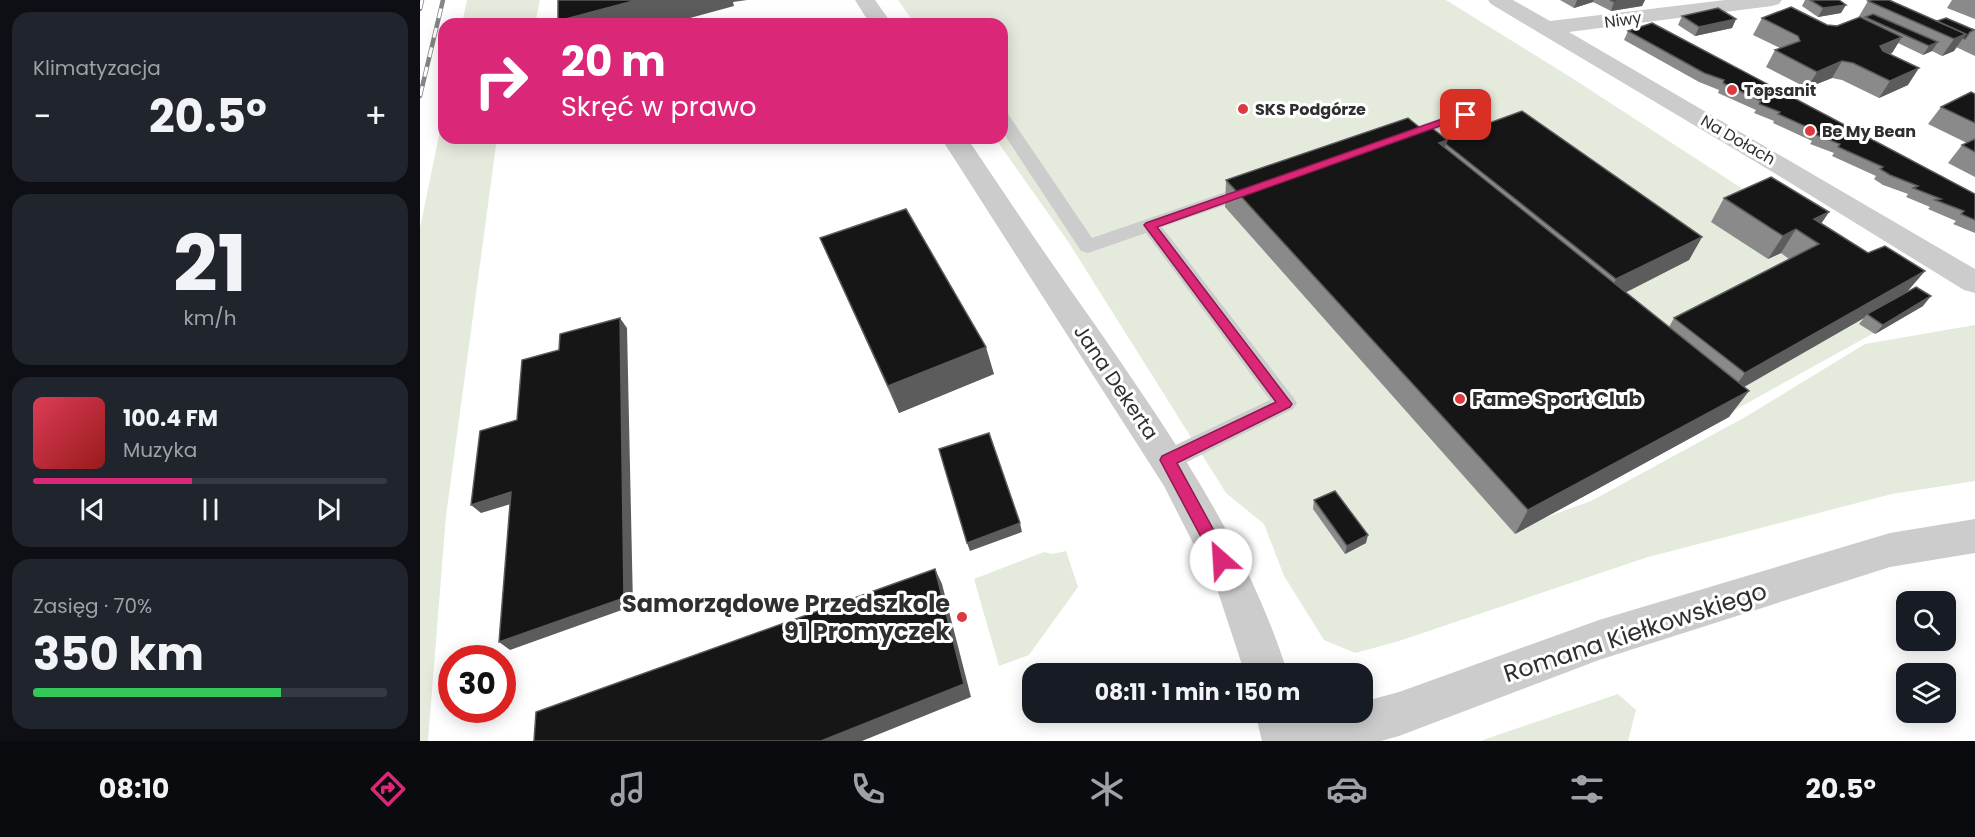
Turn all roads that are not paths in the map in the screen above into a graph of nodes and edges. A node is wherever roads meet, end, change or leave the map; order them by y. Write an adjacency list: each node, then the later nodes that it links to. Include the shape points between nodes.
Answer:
1 (865, 0): 4 (street)
2 (1498, 0): 5 (street, Na Dołach)
3 (1772, 0): 5 (street, Niwy)
4 (877, 18)
5 (1546, 28): 12 (street, Na Dołach)
6 (1466, 115): 9 (lane)
7 (1008, 127): 11 (lane, via 1088,246)
8 (958, 144): 13 (street, Jana Dekerta)
9 (1376, 146)
10 (1275, 182): 11 (lane)
11 (1150, 225): 13 (lane, via 1285,404)
12 (1975, 283)
13 (1168, 460): 15 (street, Jana Dekerta, via 1218,551 1257,636)
14 (1975, 536): 18 (street, Romana Kiełkowskiego, via 1890,550 1599,640 1399,714)
15 (1264, 663)
16 (1280, 723): 17 (street)
17 (1285, 741)
18 (1298, 741)

